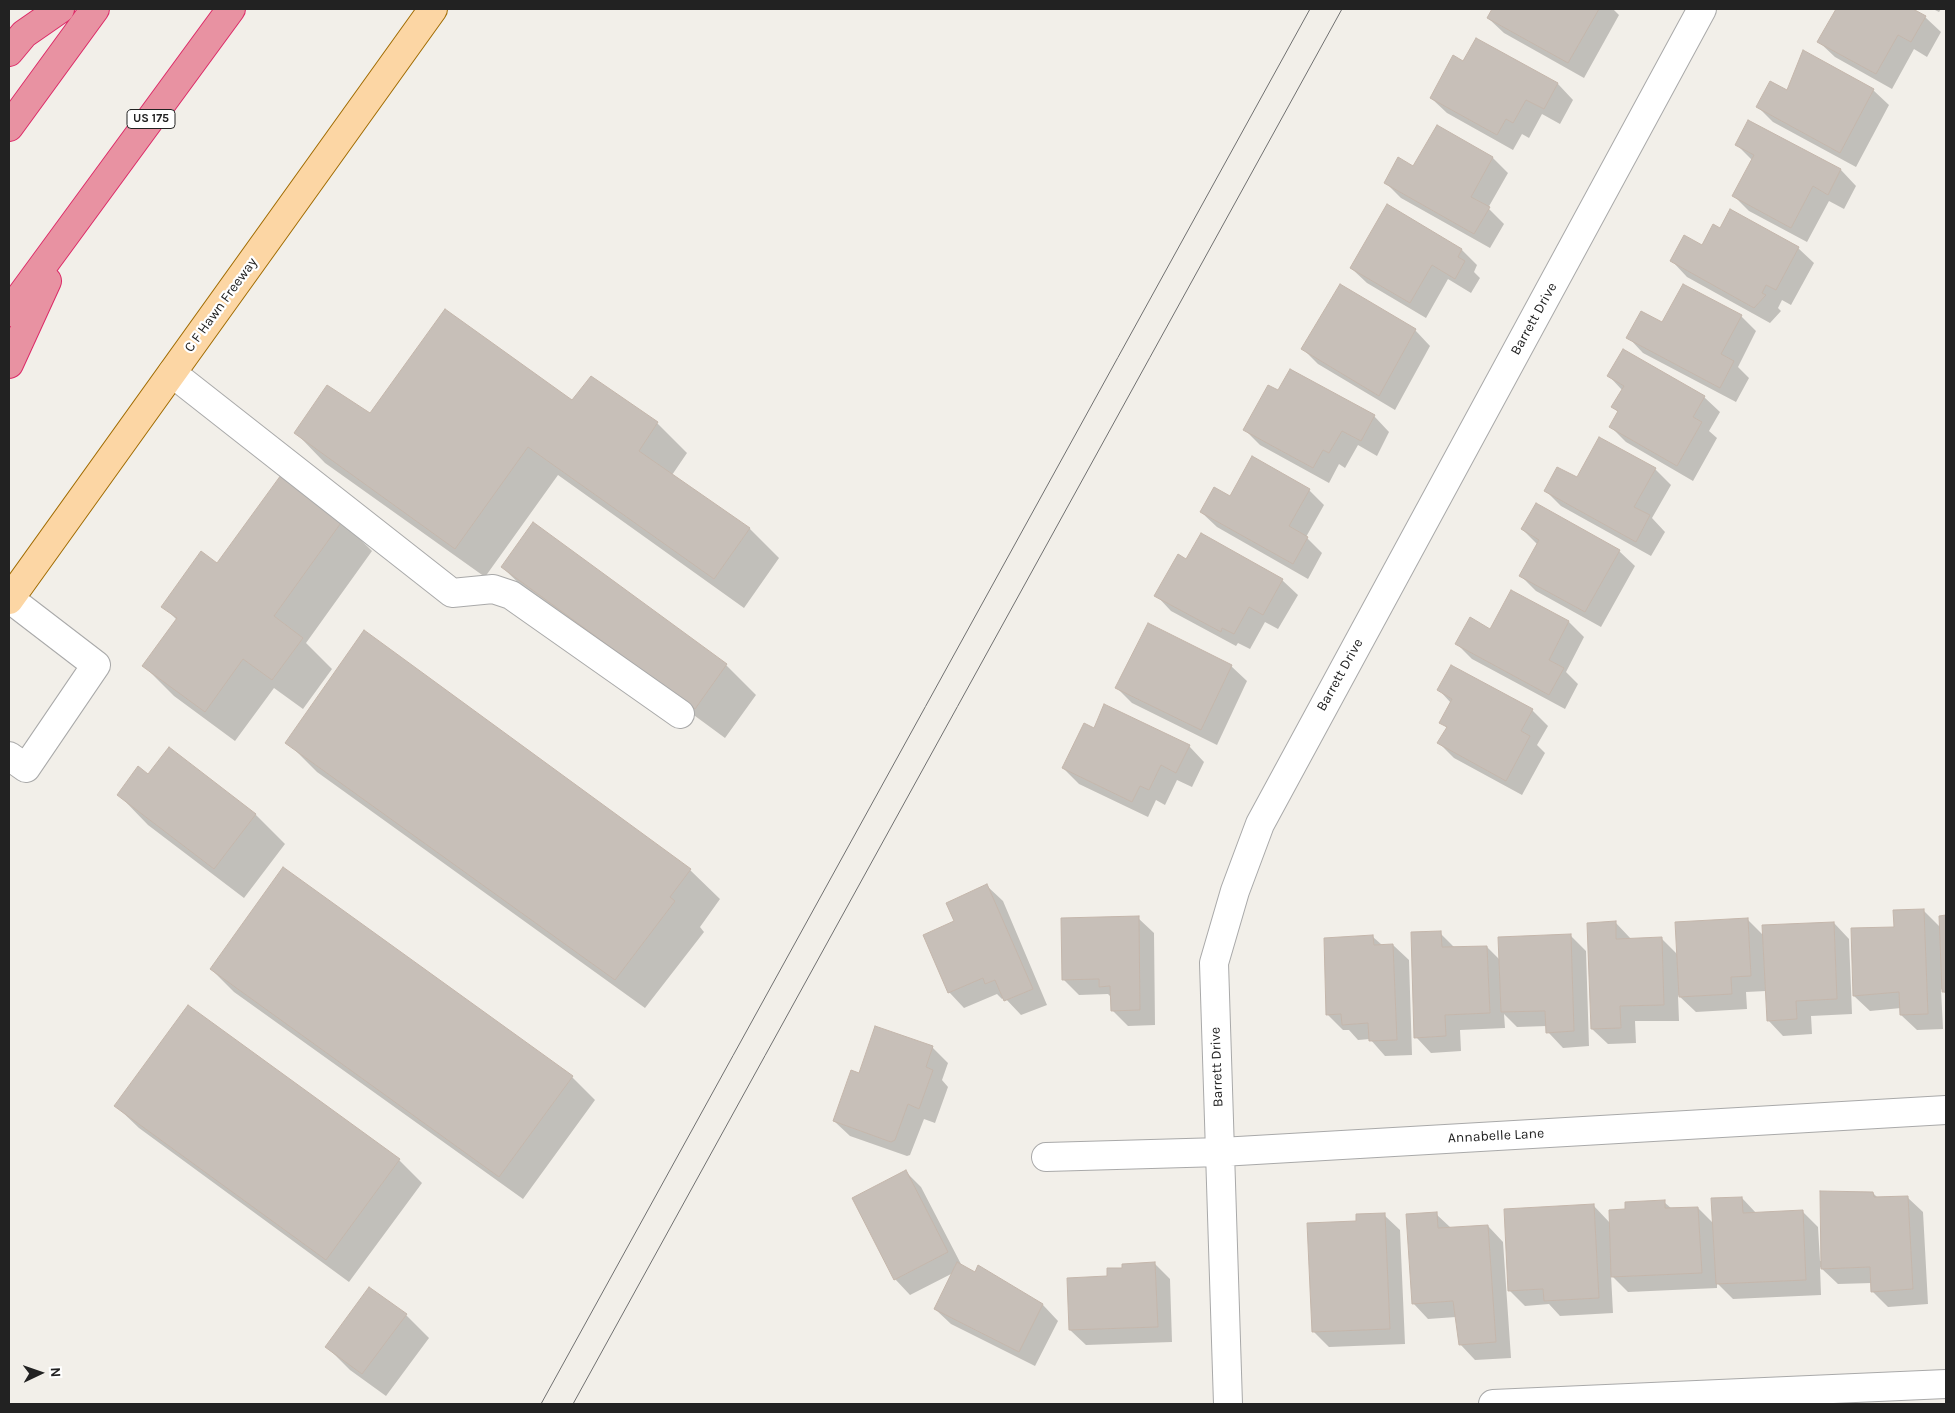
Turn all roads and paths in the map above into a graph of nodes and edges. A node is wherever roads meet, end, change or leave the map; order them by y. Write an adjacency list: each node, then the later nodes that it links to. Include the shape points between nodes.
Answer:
1 (60, 9): 6 (highway, via 24,34)
2 (95, 9): 7 (highway)
3 (232, 9): 8 (highway, US 175)
4 (433, 9): 11 (main road, C F Hawn Freeway)
5 (1702, 9): 16 (street, Barrett Drive, via 1260,824 1235,891 1214,963)
6 (9, 52)
7 (9, 127)
8 (70, 229): 9 (highway, US 175); 10 (highway)
9 (9, 312)
10 (9, 364)
11 (172, 373): 12 (main road, C F Hawn Freeway); 13 (street, via 452,593 493,589 511,595)
12 (9, 600): 14 (street, via 96,664 26,768)
13 (680, 714)
14 (9, 756)
15 (1946, 1110): 16 (street, Annabelle Lane)
16 (1220, 1152): 17 (street, Annabelle Lane); 19 (street, Barrett Drive)
17 (1046, 1157)
18 (1946, 1384): 20 (street)
19 (1228, 1404)
20 (1493, 1404)

